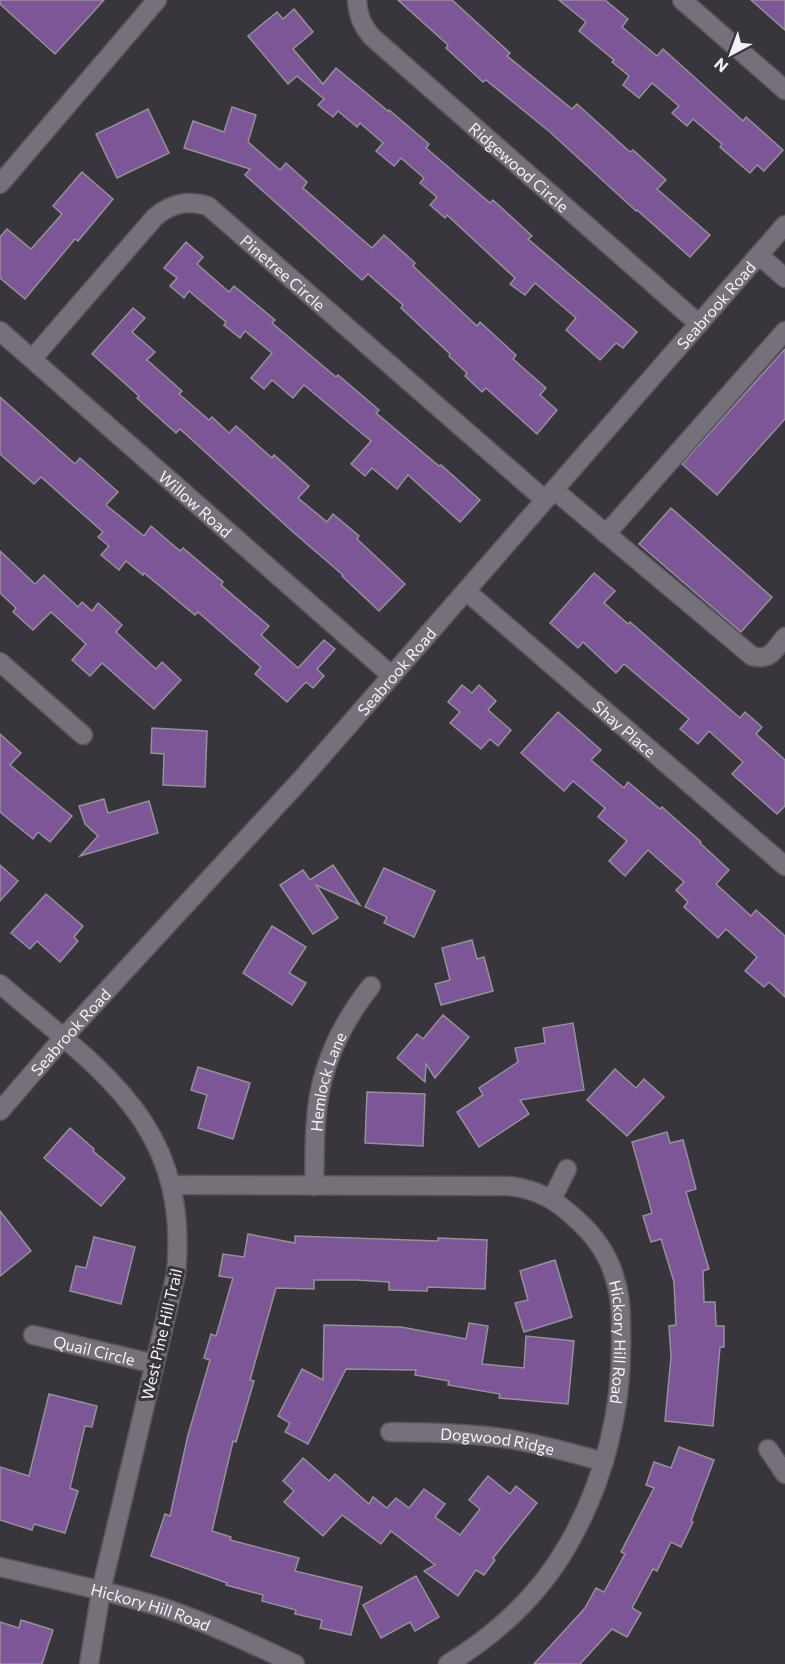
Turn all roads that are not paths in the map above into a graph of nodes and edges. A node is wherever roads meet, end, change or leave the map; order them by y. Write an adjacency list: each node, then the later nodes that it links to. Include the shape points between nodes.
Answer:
1 (157, 0): 5 (street)
2 (357, 0): 9 (street, Ridgewood Circle, via 362,26 372,37)
3 (682, 0): 4 (street)
4 (785, 90)
5 (0, 184)
6 (785, 225): 7 (street, Seabrook Road)
7 (759, 255): 8 (street); 9 (street, Seabrook Road)
8 (785, 278)
9 (699, 324): 13 (street, Seabrook Road)
10 (0, 331): 12 (street, Willow Road)
11 (785, 331): 14 (street)
12 (32, 359): 13 (street, Pinetree Circle, via 155,217 180,203 194,202 208,206); 18 (street, Willow Road)
13 (549, 495): 14 (street, Pinetree Circle); 15 (street, Seabrook Road)
14 (606, 534): 16 (street, Pinetree Circle, via 752,657 762,659 770,655)
15 (466, 591): 18 (street, Seabrook Road); 20 (street, Shay Place)
16 (785, 637)
17 (0, 662): 19 (street)
18 (392, 676): 23 (street, Seabrook Road)
19 (83, 735)
20 (785, 866)
21 (0, 984): 23 (street, West Pine Hill Trail)
22 (371, 986): 27 (street, Hemlock Lane, via 343,1027 320,1088)
23 (63, 1038): 24 (street, Seabrook Road); 26 (street, West Pine Hill Trail, via 116,1085 136,1109 153,1136)
24 (0, 1111)
25 (567, 1169): 28 (street)
26 (172, 1185): 27 (street, Hickory Hill Road); 30 (street, West Pine Hill Trail, via 178,1253)
27 (314, 1186): 28 (street, Hickory Hill Road, via 508,1186)
28 (552, 1199): 33 (street, Hickory Hill Road, via 587,1228 616,1281 622,1358 617,1405)
29 (33, 1335): 30 (street, Quail Circle)
30 (155, 1364): 36 (street, West Pine Hill Trail)
31 (390, 1432): 33 (street, Dogwood Ridge, via 447,1432 507,1439)
32 (768, 1449): 34 (street)
33 (604, 1462): 39 (street, Hickory Hill Road, via 590,1503 553,1569 503,1624)
34 (785, 1474)
35 (0, 1567): 36 (street, Hickory Hill Road)
36 (101, 1591): 37 (street, West Pine Hill Trail); 38 (street, Hickory Hill Road, via 165,1608)
37 (89, 1664)
38 (295, 1664)
39 (448, 1664)

